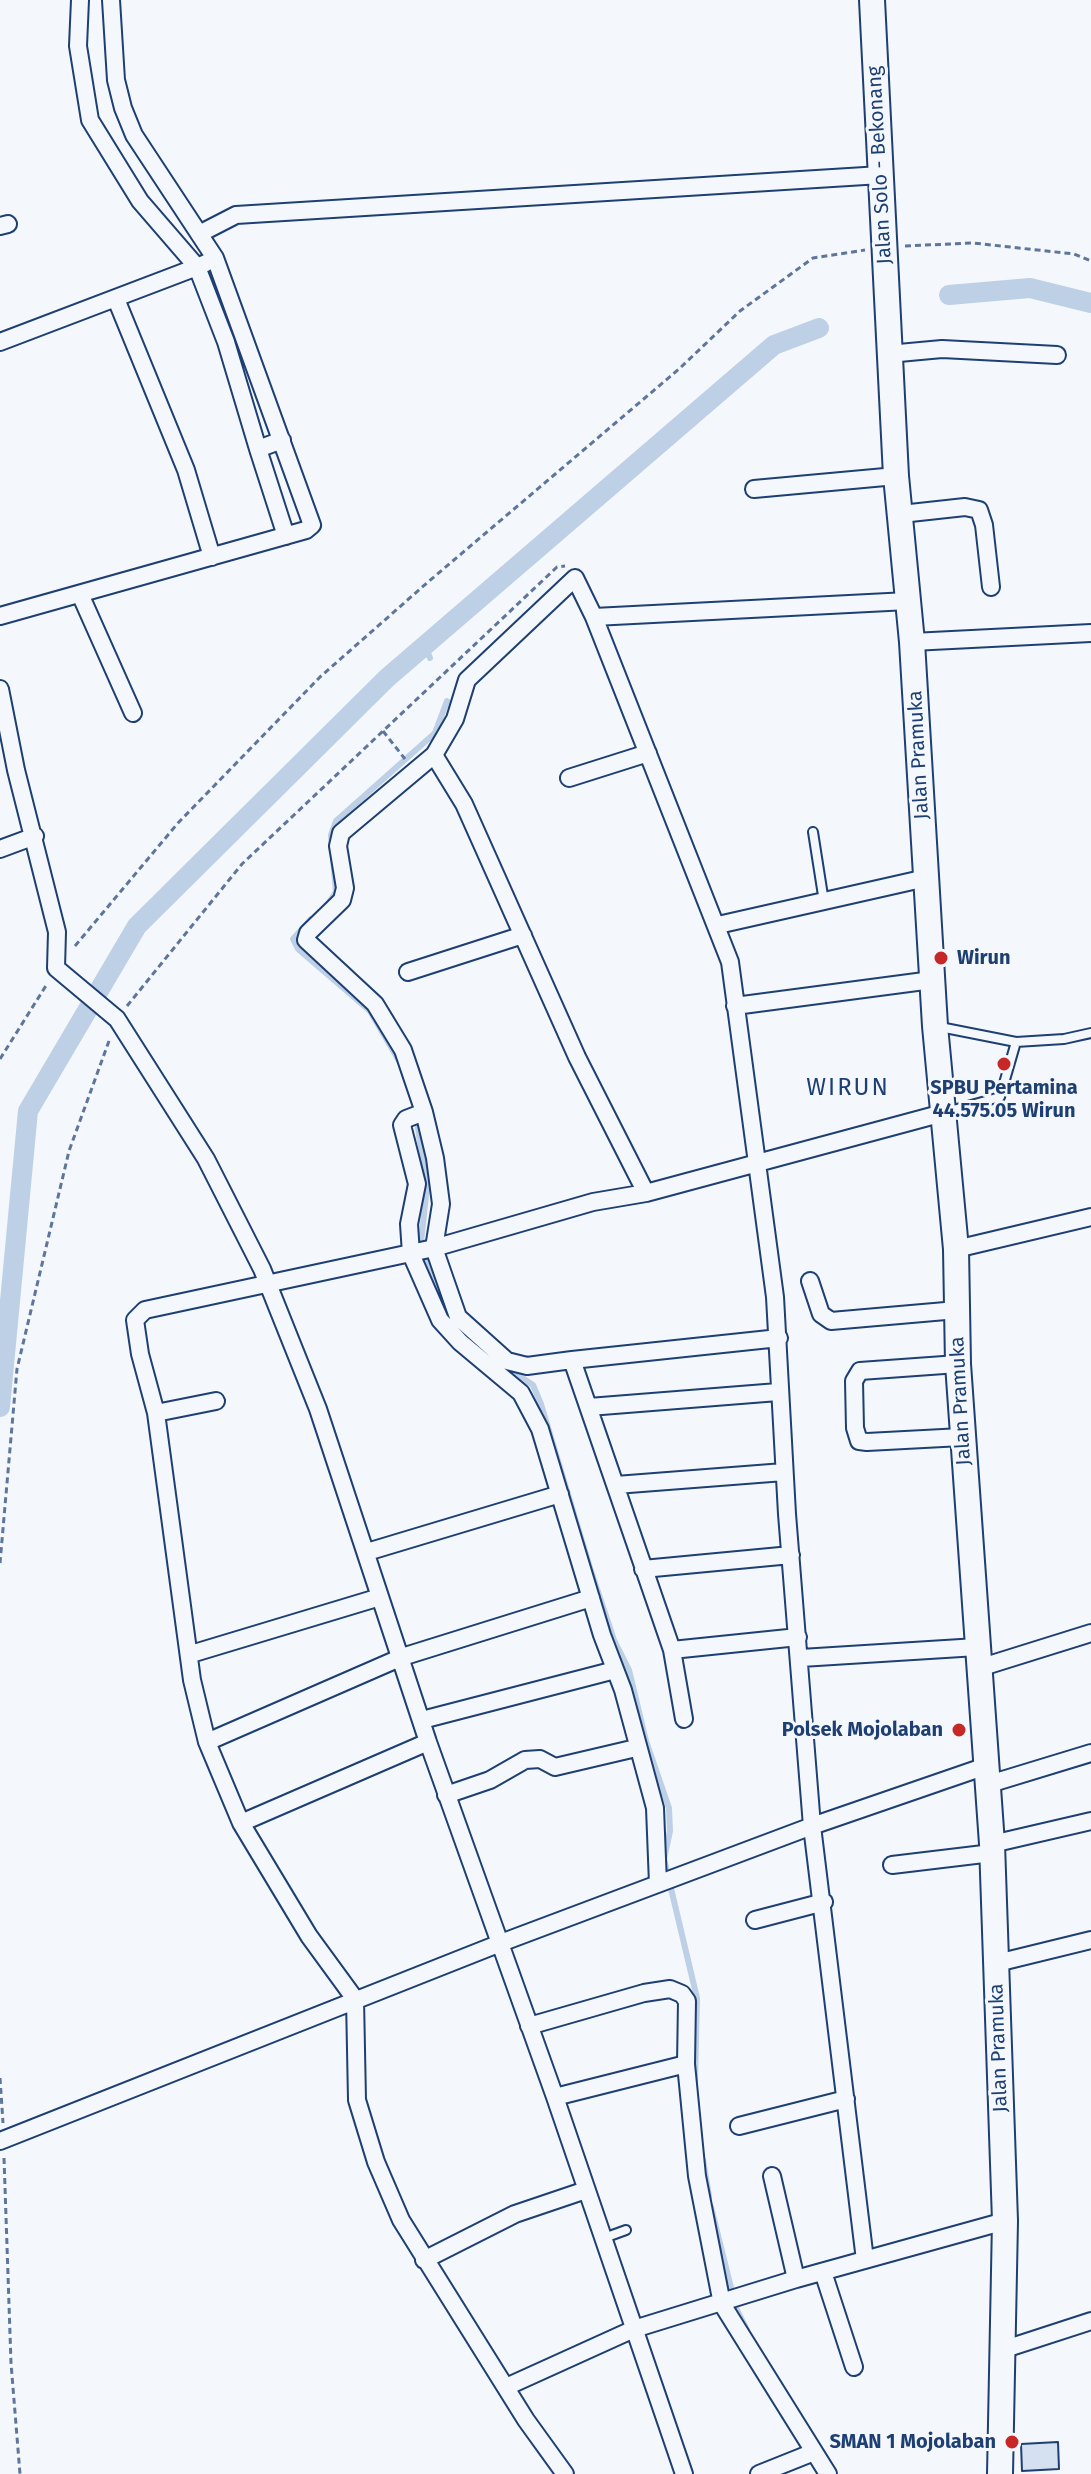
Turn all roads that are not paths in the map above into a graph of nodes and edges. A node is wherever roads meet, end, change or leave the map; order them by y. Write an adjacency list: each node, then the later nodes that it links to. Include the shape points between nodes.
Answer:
1 (80, 0): 6 (street, via 78,46 90,120 140,201)
2 (111, 0): 5 (street, via 123,108 134,135)
3 (872, 0): 4 (main road, Jalan Solo - Bekonang)
4 (881, 175): 5 (street, via 236,215); 9 (main road, Jalan Solo - Bekonang)
5 (199, 234): 6 (street)
6 (206, 262): 7 (street); 11 (street); 11 (street, via 226,342)
7 (116, 299): 8 (street); 16 (street, via 186,470)
8 (0, 342)
9 (888, 342): 10 (street); 12 (main road, Jalan Pramuka)
10 (1057, 355)
11 (271, 444): 15 (street); 15 (street, via 312,525)
12 (896, 476): 13 (street); 14 (main road, Jalan Pramuka)
13 (754, 489)
14 (901, 514): 17 (street, via 979,510); 19 (main road, Jalan Pramuka)
15 (286, 536): 16 (street)
16 (212, 557): 18 (street)
17 (991, 587)
18 (80, 594): 20 (street); 25 (street)
19 (908, 601): 21 (street); 23 (main road, Jalan Pramuka)
20 (0, 616)
21 (594, 617): 26 (street); 27 (street, via 575,578 467,680 455,719)
22 (1091, 633): 23 (street)
23 (912, 642): 32 (main road, Jalan Pramuka)
24 (0, 689): 30 (street)
25 (133, 713)
26 (648, 753): 28 (street); 34 (street)
27 (434, 755): 35 (street, via 464,804); 43 (street, via 341,833 342,900 306,940 383,1013 403,1050)
28 (569, 778)
29 (813, 832): 33 (lane)
30 (35, 836): 31 (street); 50 (street, via 63,973 114,1015 206,1159)
31 (0, 849)
32 (926, 878): 33 (street); 37 (main road, Jalan Pramuka)
33 (824, 903): 34 (street)
34 (718, 925): 38 (street, via 730,962)
35 (523, 935): 36 (street); 45 (street)
36 (408, 972)
37 (932, 980): 38 (street); 39 (main road, Jalan Pramuka)
38 (735, 1006): 44 (street)
39 (935, 1026): 41 (lane); 42 (main road, Jalan Pramuka)
40 (1091, 1033): 41 (lane)
41 (1016, 1042): 42 (lane, via 1000,1097)
42 (943, 1113): 44 (street); 47 (main road, Jalan Pramuka)
43 (418, 1114): 48 (street, via 441,1204); 48 (street, via 402,1125 417,1184 409,1224)
44 (754, 1162): 45 (street); 52 (street)
45 (646, 1193): 48 (street, via 593,1202)
46 (1091, 1217): 47 (street)
47 (956, 1249): 51 (main road, Jalan Pramuka)
48 (422, 1251): 50 (street); 53 (street, via 458,1317 507,1361 527,1366); 62 (street, via 440,1320 521,1393)
49 (810, 1281): 51 (street, via 821,1314 831,1321)
50 (269, 1286): 58 (street, via 138,1313 140,1354); 63 (street)
51 (957, 1310): 54 (main road, Jalan Pramuka)
52 (779, 1338): 53 (street); 55 (street)
53 (572, 1360): 57 (street)
54 (958, 1364): 59 (main road, Jalan Pramuka); 59 (street, via 860,1371 854,1381 855,1428 859,1441 867,1442)
55 (778, 1392): 57 (street); 60 (street)
56 (216, 1401): 58 (street)
57 (589, 1407): 61 (street)
58 (156, 1413): 71 (street)
59 (962, 1437): 74 (main road, Jalan Pramuka)
60 (784, 1472): 61 (street); 64 (street)
61 (616, 1485): 65 (street)
62 (560, 1494): 63 (street); 67 (street)
63 (367, 1552): 66 (street)
64 (791, 1555): 65 (street); 69 (street)
65 (643, 1569): 70 (street)
66 (380, 1597): 71 (street); 72 (street)
67 (591, 1598): 72 (street); 75 (street)
68 (1091, 1633): 74 (street)
69 (798, 1637): 70 (street); 73 (street)
70 (672, 1650): 76 (street)
71 (191, 1654): 78 (street)
72 (402, 1657): 77 (street); 78 (street)
73 (801, 1658): 74 (street); 86 (street)
74 (978, 1658): 82 (main road, Jalan Pramuka)
75 (615, 1670): 77 (street); 80 (street)
76 (684, 1719)
77 (422, 1720): 79 (street)
78 (207, 1742): 85 (street)
79 (428, 1742): 83 (street); 85 (street)
80 (636, 1748): 83 (street, via 555,1767 540,1759 525,1760 490,1780); 89 (street, via 655,1808)
81 (1091, 1753): 82 (street)
82 (986, 1776): 86 (street); 87 (main road, Jalan Pramuka)
83 (446, 1795): 93 (street)
84 (1091, 1821): 87 (street)
85 (241, 1823): 95 (street, via 309,1936)
86 (812, 1826): 89 (street); 90 (street)
87 (992, 1849): 88 (street); 94 (main road, Jalan Pramuka)
88 (892, 1865)
89 (664, 1881): 93 (street)
90 (824, 1902): 91 (street); 99 (street)
91 (755, 1920)
92 (1091, 1940): 94 (street)
93 (498, 1944): 95 (street); 96 (street)
94 (997, 1963): 104 (main road, Jalan Pramuka)
95 (355, 1999): 101 (street); 107 (street, via 357,2100 376,2162)
96 (529, 2026): 97 (street, via 670,1989 687,2001); 98 (street)
97 (686, 2064): 98 (street); 111 (street, via 697,2176)
98 (555, 2097): 103 (street)
99 (846, 2099): 100 (street); 108 (street)
100 (739, 2126)
101 (2, 2141)
102 (772, 2176): 110 (street)
103 (586, 2190): 106 (street); 107 (street, via 515,2214)
104 (1005, 2221): 108 (street); 114 (main road, Jalan Pramuka)
105 (626, 2230): 106 (lane)
106 (604, 2238): 113 (street)
107 (424, 2260): 116 (street)
108 (865, 2260): 109 (street)
109 (823, 2272): 110 (street); 115 (street)
110 (796, 2279): 111 (street)
111 (731, 2301): 113 (street); 117 (street)
112 (1091, 2321): 114 (street)
113 (634, 2329): 116 (street); 119 (street)
114 (1005, 2349): 122 (main road, Jalan Pramuka)
115 (854, 2367)
116 (506, 2387): 118 (street)
117 (814, 2452): 120 (street); 121 (street)
118 (565, 2474)
119 (684, 2474)
120 (759, 2474)
121 (828, 2474)
122 (1000, 2474)

